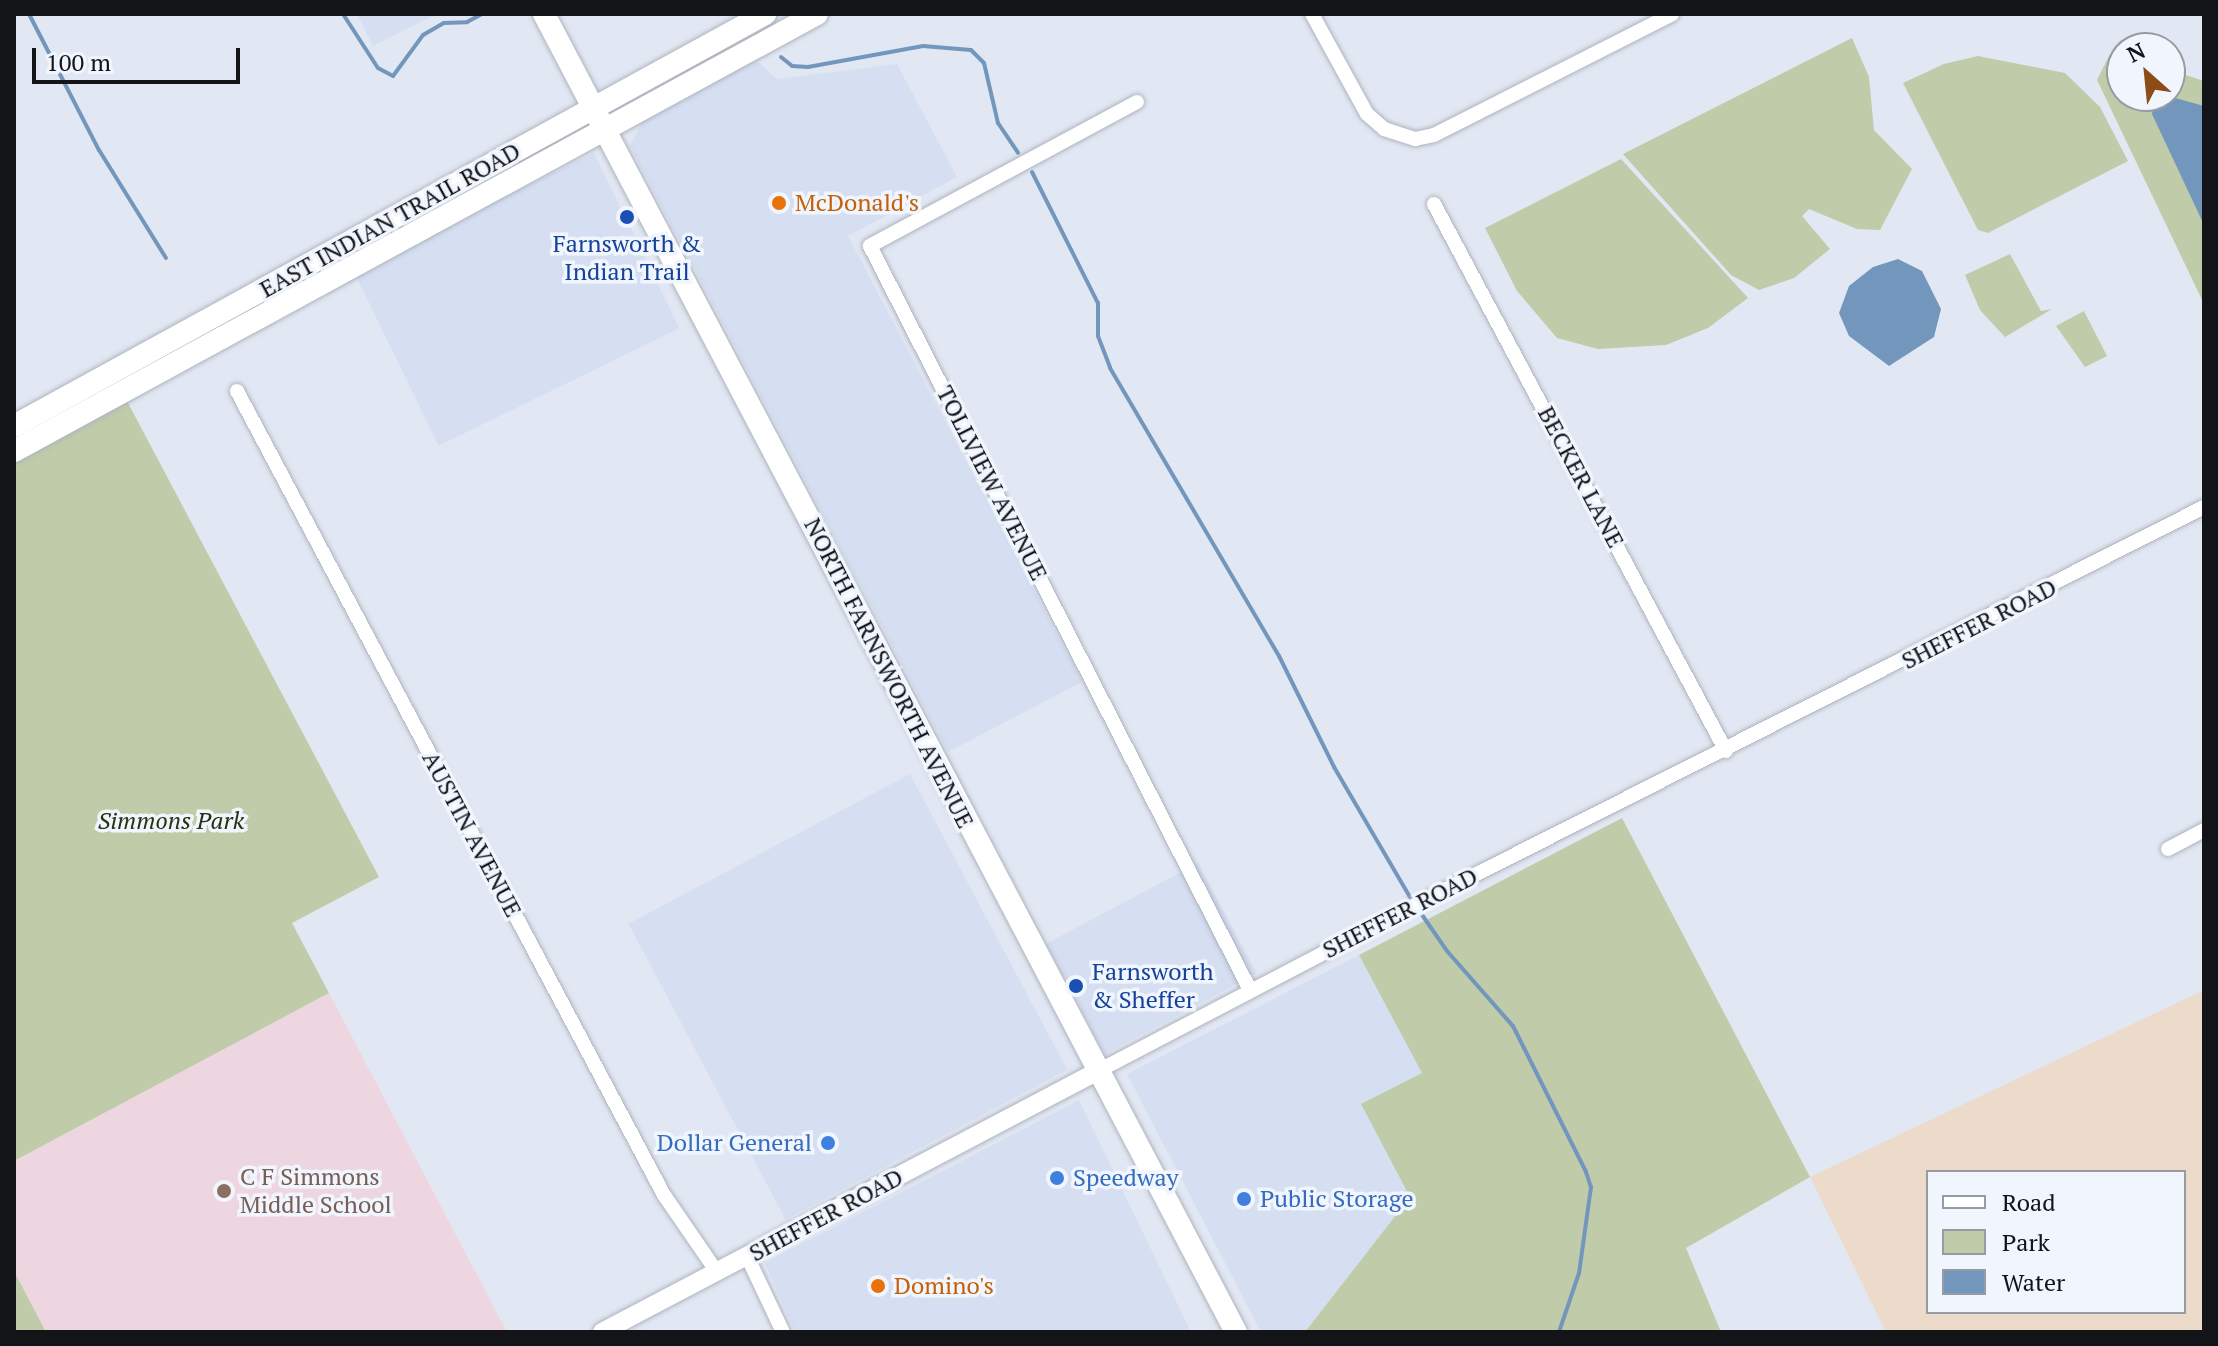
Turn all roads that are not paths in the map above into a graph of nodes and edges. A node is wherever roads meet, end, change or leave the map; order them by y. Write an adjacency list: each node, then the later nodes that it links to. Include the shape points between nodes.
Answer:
1 (544, 14): 7 (main road, NORTH FARNSWORTH AVENUE)
2 (765, 14): 7 (main road, EAST INDIAN TRAIL ROAD)
3 (817, 14): 8 (main road, EAST INDIAN TRAIL ROAD)
4 (1312, 14): 5 (street, via 1367,114 1384,129 1415,139 1434,135)
5 (1672, 14)
6 (1137, 102): 17 (street, TOLLVIEW AVENUE, via 870,246)
7 (594, 109): 8 (main road, NORTH FARNSWORTH AVENUE); 11 (main road, EAST INDIAN TRAIL ROAD)
8 (606, 132): 12 (main road, EAST INDIAN TRAIL ROAD); 18 (main road, NORTH FARNSWORTH AVENUE)
9 (1434, 204): 14 (street, BECKER LANE)
10 (237, 391): 20 (street, AUSTIN AVENUE, via 664,1195)
11 (14, 426)
12 (14, 451)
13 (2204, 507): 14 (street, SHEFFER ROAD)
14 (1726, 751): 17 (street, SHEFFER ROAD)
15 (2204, 830): 16 (street)
16 (2168, 849)
17 (1250, 990): 18 (street, SHEFFER ROAD)
18 (1098, 1071): 19 (street, SHEFFER ROAD); 23 (main road, NORTH FARNSWORTH AVENUE)
19 (747, 1256): 20 (street, SHEFFER ROAD); 22 (street)
20 (717, 1272): 21 (street, SHEFFER ROAD)
21 (602, 1332)
22 (783, 1332)
23 (1236, 1332)

